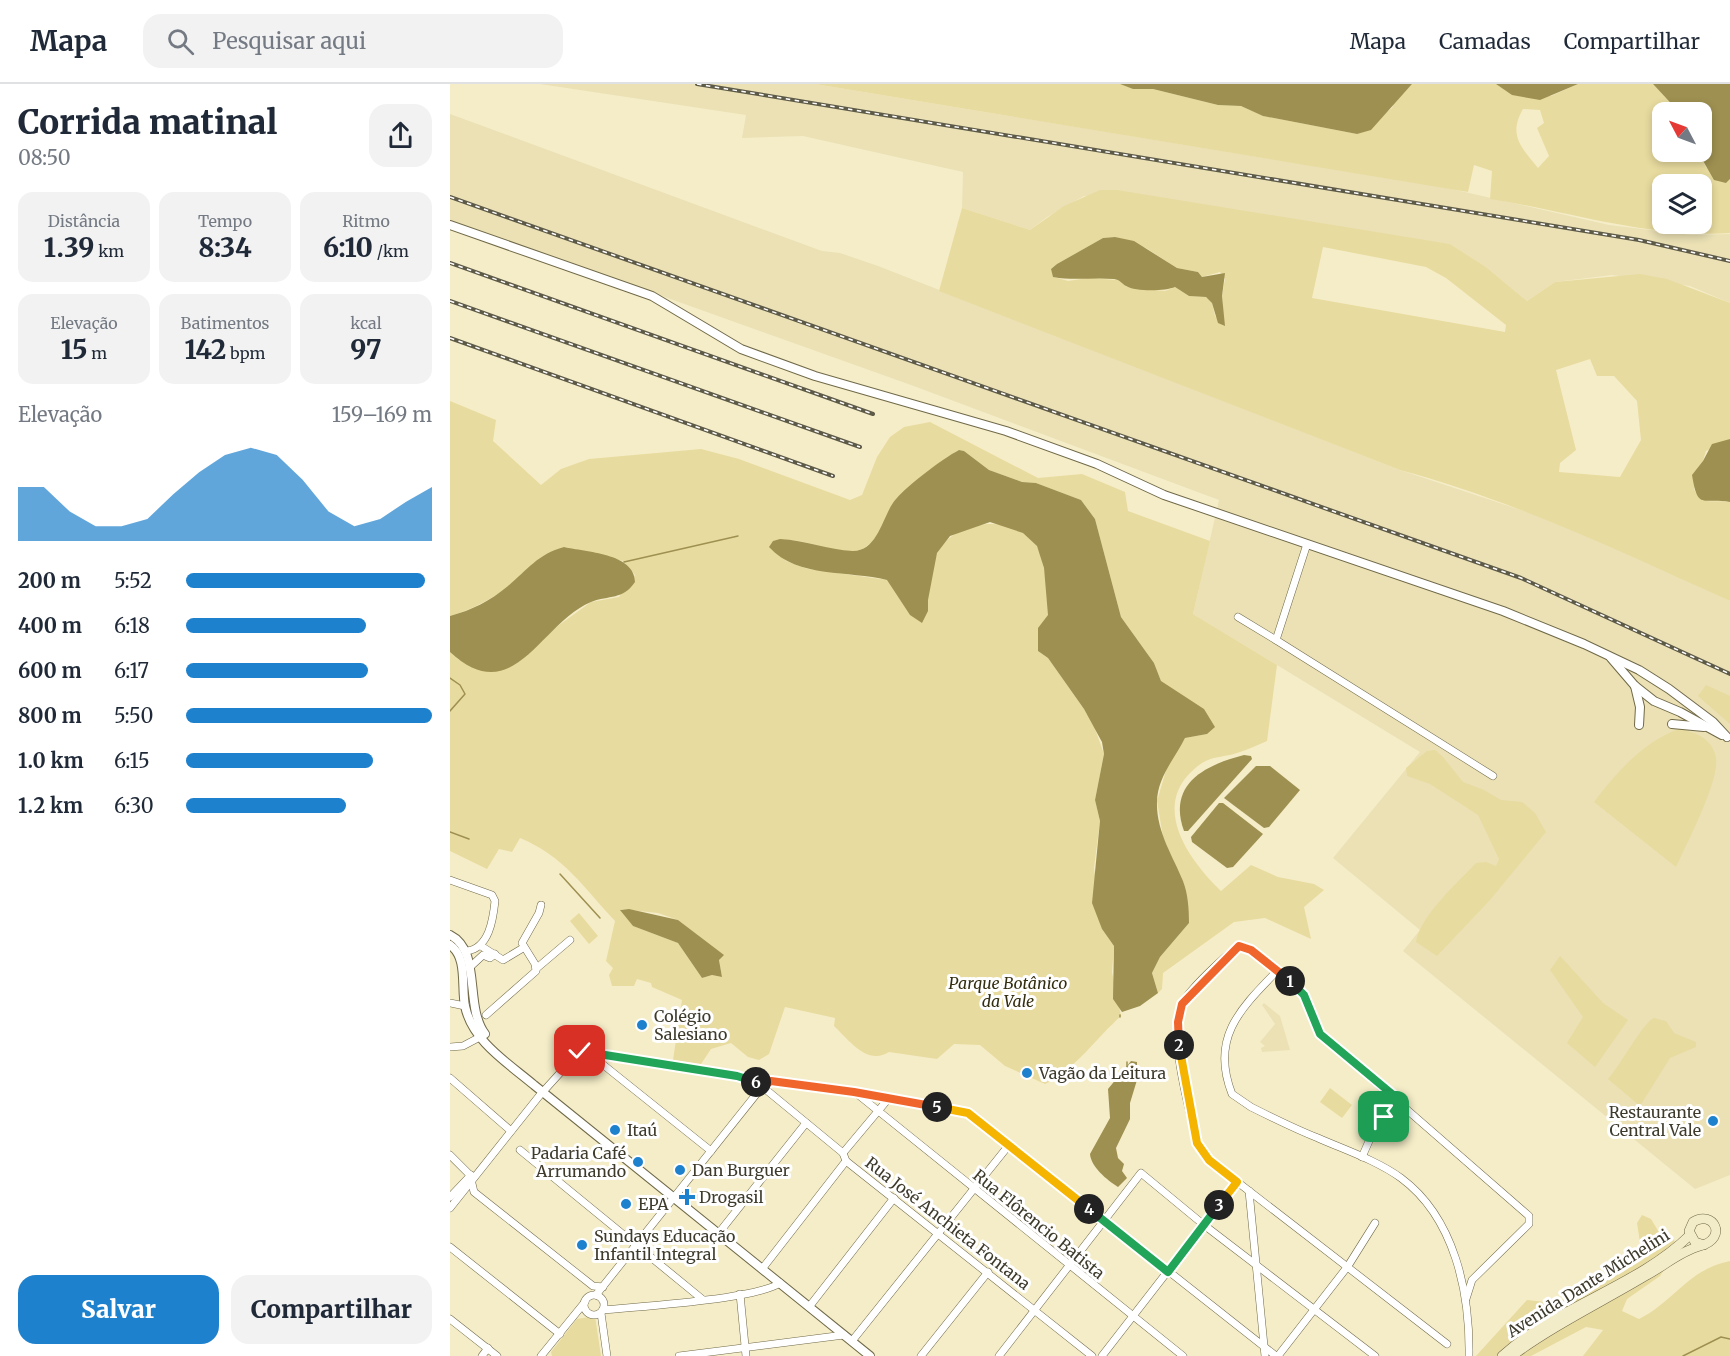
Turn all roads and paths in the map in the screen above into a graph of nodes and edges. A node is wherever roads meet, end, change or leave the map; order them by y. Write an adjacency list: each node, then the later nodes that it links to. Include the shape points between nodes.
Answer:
1 (450, 225): 2 (street, via 652,296 741,349 815,376 1015,434 1097,464 1164,495)
2 (1307, 544): 4 (street); 5 (street, via 1503,611)
3 (1238, 617): 4 (street)
4 (1276, 640): 10 (street)
5 (1607, 653): 6 (street); 9 (street, via 1669,689 1727,737)
6 (1635, 686): 7 (street); 9 (street, via 1654,702)
7 (1639, 724)
8 (1672, 724): 9 (street)
9 (1714, 730)
10 (1493, 776)
11 (450, 880): 16 (street, via 494,897 486,940)
12 (542, 905): 17 (street, via 522,940)
13 (450, 935): 18 (street, via 459,939)
14 (570, 940): 21 (street)
15 (450, 945): 24 (street, via 458,952 461,964)
16 (481, 946): 18 (street); 19 (street)
17 (523, 948): 19 (street, via 503,960); 21 (street)
18 (467, 951): 20 (street)
19 (495, 954): 20 (street, via 492,958 483,955)
20 (469, 968): 32 (street, via 475,1015 483,1032)
21 (537, 968): 25 (street)
22 (1277, 971): 34 (street, via 1304,995 1320,1034); 43 (street, via 1243,1007 1227,1035 1223,1053 1232,1094 1251,1107); 45 (street, via 1251,950 1239,946 1182,1004 1178,1022 1180,1056 1197,1143 1209,1160)
23 (450, 1003): 24 (street)
24 (465, 1006): 26 (street)
25 (486, 1015)
26 (480, 1037): 27 (street, via 463,1046); 32 (street)
27 (450, 1047)
28 (594, 1053): 30 (street, via 745,1078); 32 (street, via 577,1052); 40 (street, via 596,1059)
29 (452, 1078): 37 (street)
30 (762, 1087): 31 (street, via 771,1081); 36 (street, Rua José Anchieta Fontana); 40 (street)
31 (854, 1092): 33 (street); 35 (street, Rua Flôrencio Batista)
32 (546, 1093): 37 (street); 49 (street)
33 (889, 1098): 35 (street); 38 (street, via 968,1113)
34 (1398, 1099): 43 (street, via 1373,1132); 73 (street, via 1528,1216 1529,1224 1472,1280)
35 (877, 1112): 42 (street); 46 (street, Rua Flôrencio Batista)
36 (807, 1123): 42 (street, Rua José Anchieta Fontana); 55 (street)
37 (511, 1131): 44 (street)
38 (1009, 1145): 46 (street); 52 (street)
39 (520, 1150): 58 (street)
40 (711, 1151): 49 (street)
41 (450, 1155): 44 (street)
42 (844, 1157): 50 (street, Rua José Anchieta Fontana); 64 (street)
43 (1362, 1157): 73 (street, via 1400,1177 1424,1200 1451,1245)
44 (471, 1179): 48 (street); 51 (street); 68 (street, via 474,1192)
45 (1237, 1182): 47 (street); 54 (street)
46 (974, 1189): 56 (street); 62 (street, Rua Flôrencio Batista)
47 (1249, 1191): 61 (street); 63 (street)
48 (450, 1197)
49 (674, 1197): 55 (street); 58 (street)
50 (894, 1198): 56 (street, Rua José Anchieta Fontana); 75 (street)
51 (450, 1207)
52 (1104, 1221): 54 (street, via 1141,1173); 62 (street); 66 (street)
53 (1375, 1223): 63 (street)
54 (1204, 1225): 61 (street); 66 (street)
55 (718, 1234): 64 (street)
56 (938, 1234): 65 (street, Rua José Anchieta Fontana); 83 (street)
57 (1690, 1235): 59 (main road); 59 (main road, via 1694,1222 1710,1220 1716,1235); 106 (main road, Avenida Dante Michelini, via 1652,1265 1545,1324)
58 (637, 1244): 69 (street); 72 (street)
59 (1704, 1245): 107 (main road, Avenida Dante Michelini, via 1694,1247)
60 (450, 1247): 81 (street)
61 (1256, 1265): 77 (street); 85 (street)
62 (1070, 1266): 76 (street); 79 (street, Rua Flôrencio Batista)
63 (1348, 1266): 77 (street); 84 (street)
64 (762, 1269): 67 (street)
65 (988, 1272): 76 (street, Rua José Anchieta Fontana); 97 (street)
66 (1168, 1272): 79 (street); 85 (street)
67 (780, 1283): 70 (street); 75 (street)
68 (593, 1286): 69 (street); 71 (street)
69 (603, 1287): 71 (street)
70 (740, 1294): 72 (street); 88 (street)
71 (595, 1295): 74 (street); 78 (street, via 604,1302)
72 (702, 1299): 78 (street)
73 (1466, 1299): 105 (street)
74 (585, 1302): 78 (street, via 589,1314); 81 (street)
75 (809, 1307): 82 (street)
76 (1036, 1309): 98 (street); 99 (street, Rua José Anchieta Fontana)
77 (1314, 1310): 103 (street); 104 (street)
78 (602, 1312): 93 (street)
79 (1134, 1316): 100 (street); 101 (street, Rua Flôrencio Batista)
80 (450, 1319): 87 (street)
81 (560, 1334): 86 (street)
82 (844, 1335): 83 (street); 88 (street)
83 (852, 1341): 96 (street)
84 (1447, 1344)
85 (1263, 1345): 102 (street); 103 (street)
86 (550, 1346): 91 (street); 92 (street)
87 (488, 1348): 89 (street); 90 (street)
88 (745, 1348): 94 (street); 95 (street)
89 (482, 1356)
90 (497, 1356)
91 (541, 1356)
92 (550, 1356)
93 (607, 1356)
94 (679, 1356)
95 (746, 1356)
96 (870, 1356)
97 (921, 1356)
98 (1000, 1356)
99 (1092, 1356)
100 (1102, 1356)
101 (1183, 1356)
102 (1265, 1356)
103 (1277, 1356)
104 (1375, 1356)
105 (1469, 1356)
106 (1502, 1356)
107 (1512, 1356)

